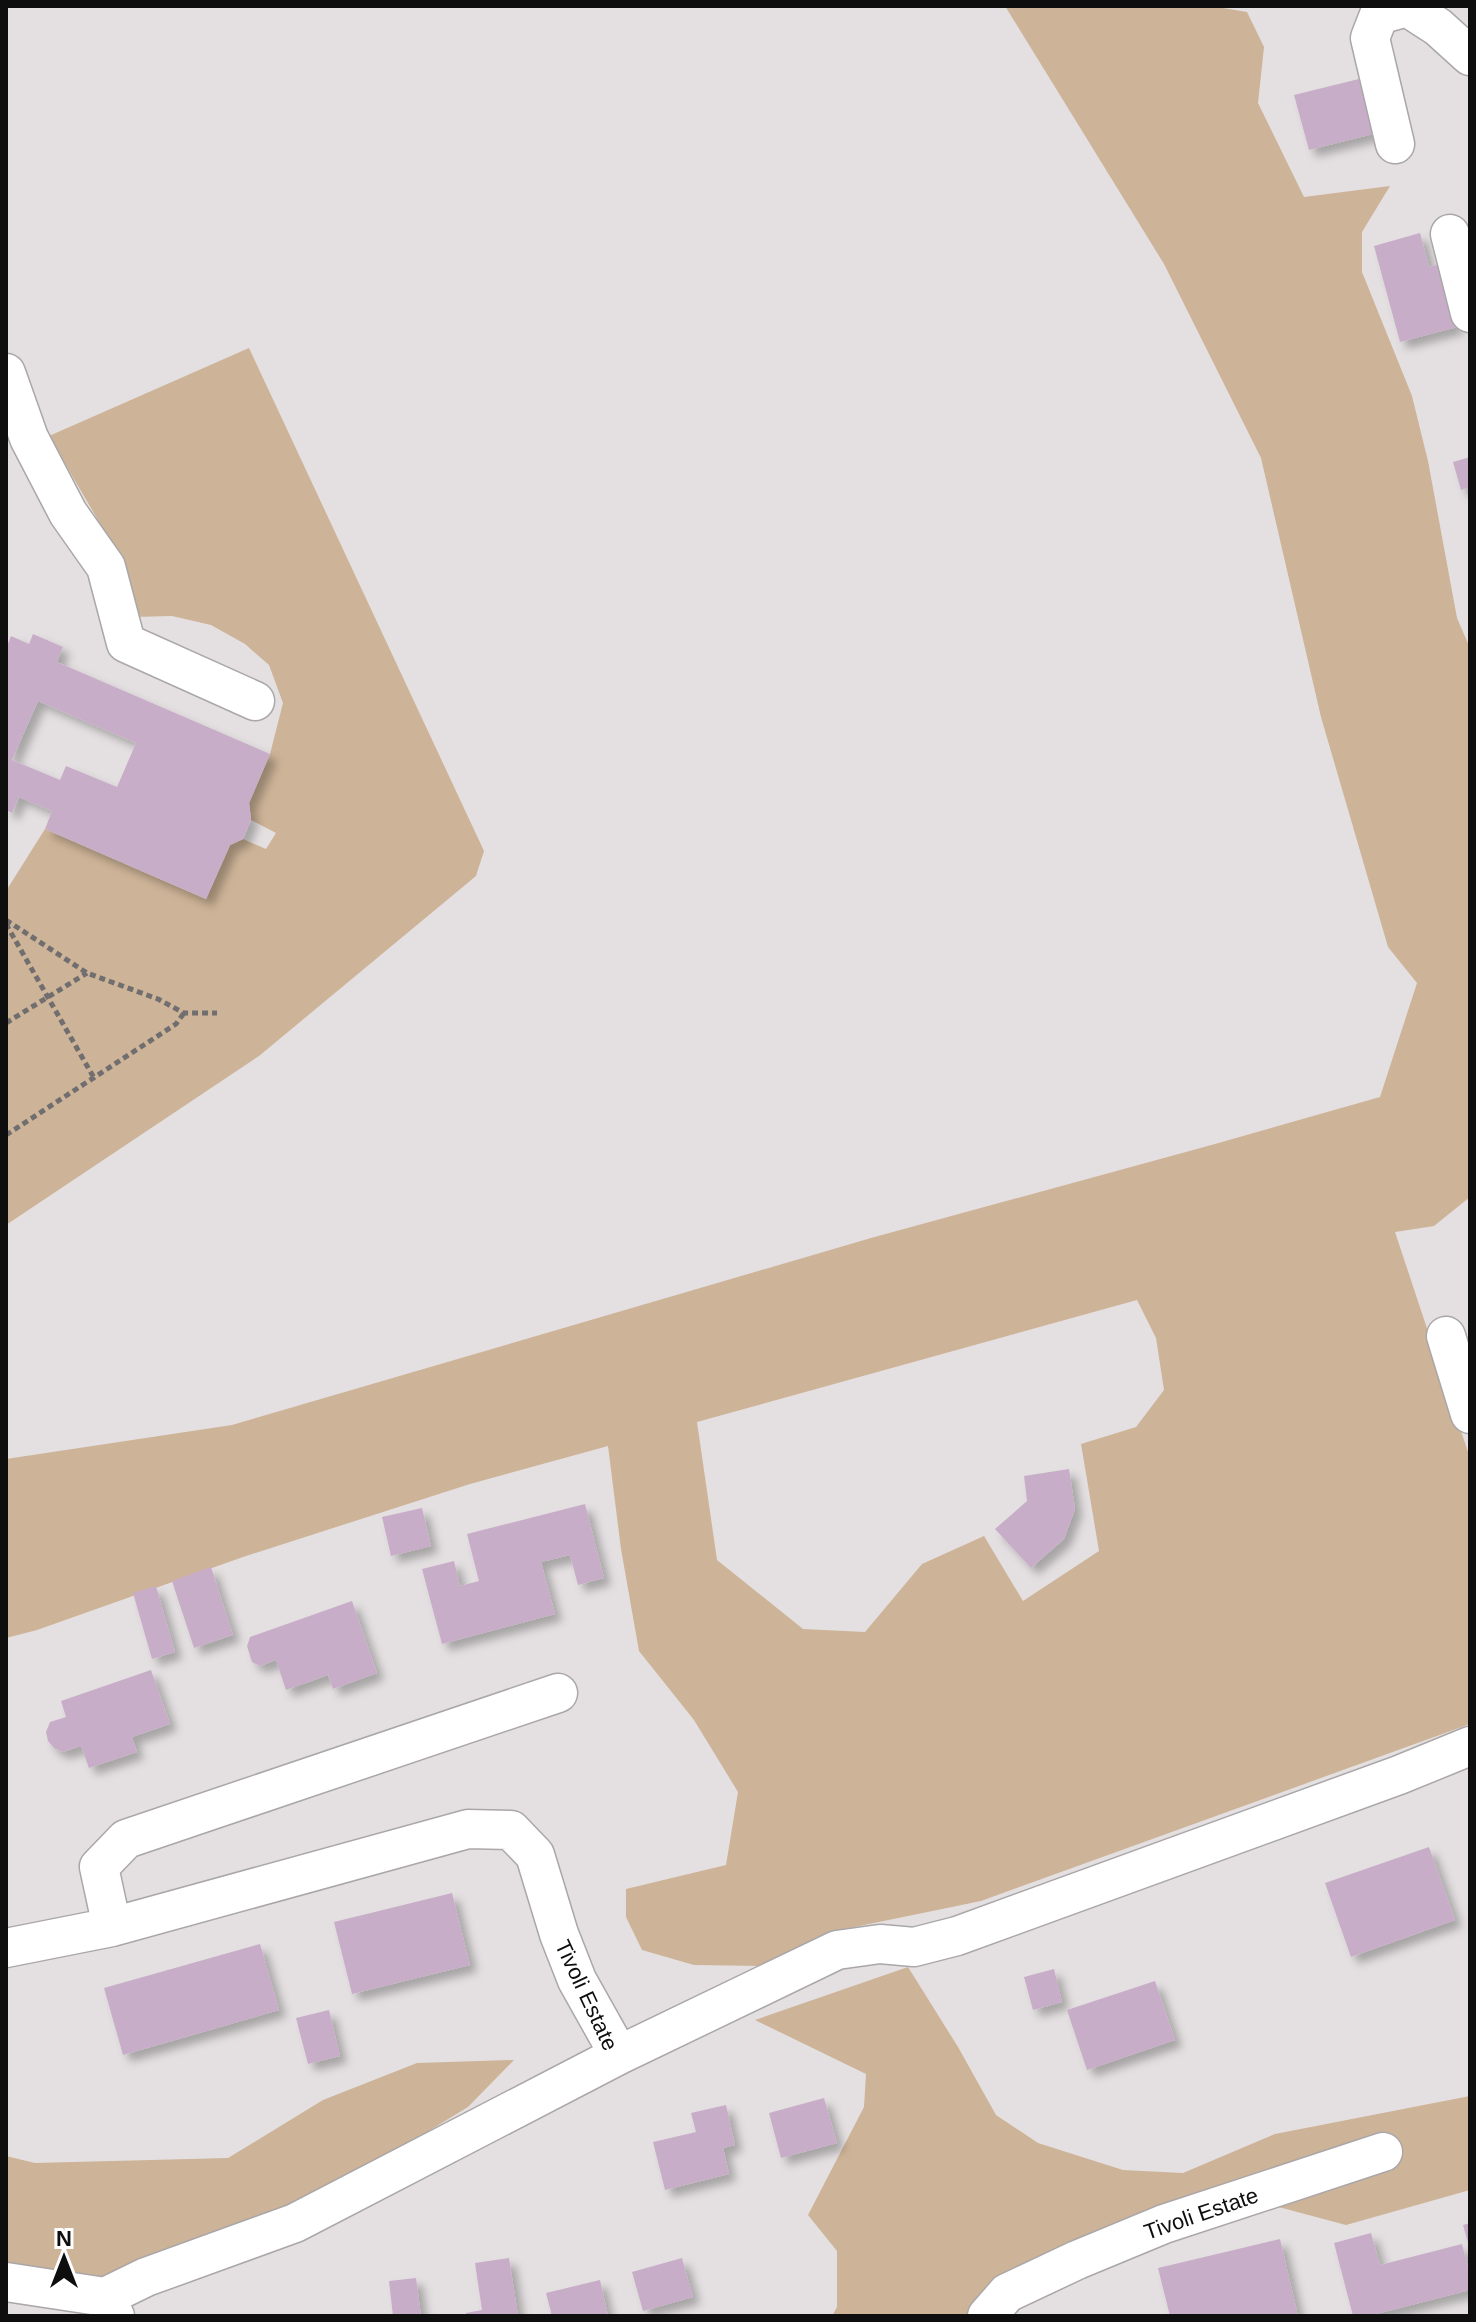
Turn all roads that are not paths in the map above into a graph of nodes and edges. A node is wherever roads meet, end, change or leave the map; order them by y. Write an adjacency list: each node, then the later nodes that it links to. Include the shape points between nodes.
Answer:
1 (1470, 56): 2 (street, via 1407,7 1379,15 1370,38)
2 (1395, 144)
3 (1450, 234): 4 (street)
4 (1470, 313)
5 (6, 373): 6 (street, via 29,438 68,513 106,567 126,643)
6 (255, 701)
7 (1446, 1336): 8 (street)
8 (1470, 1414)
9 (558, 1693): 11 (street, via 126,1839 99,1867)
10 (1470, 1746): 13 (street, via 957,1936 914,1947 880,1944 837,1950)
11 (112, 1927): 12 (street, Tivoli Estate); 13 (street, Tivoli Estate, via 468,1829 511,1830 535,1855 577,1980)
12 (6, 1948)
13 (619, 2055): 16 (street, Tivoli Estate, via 295,2223 146,2277)
14 (1383, 2152): 17 (street, Tivoli Estate, via 1130,2238 1007,2293)
15 (6, 2282): 16 (street)
16 (110, 2306)
17 (987, 2316)

